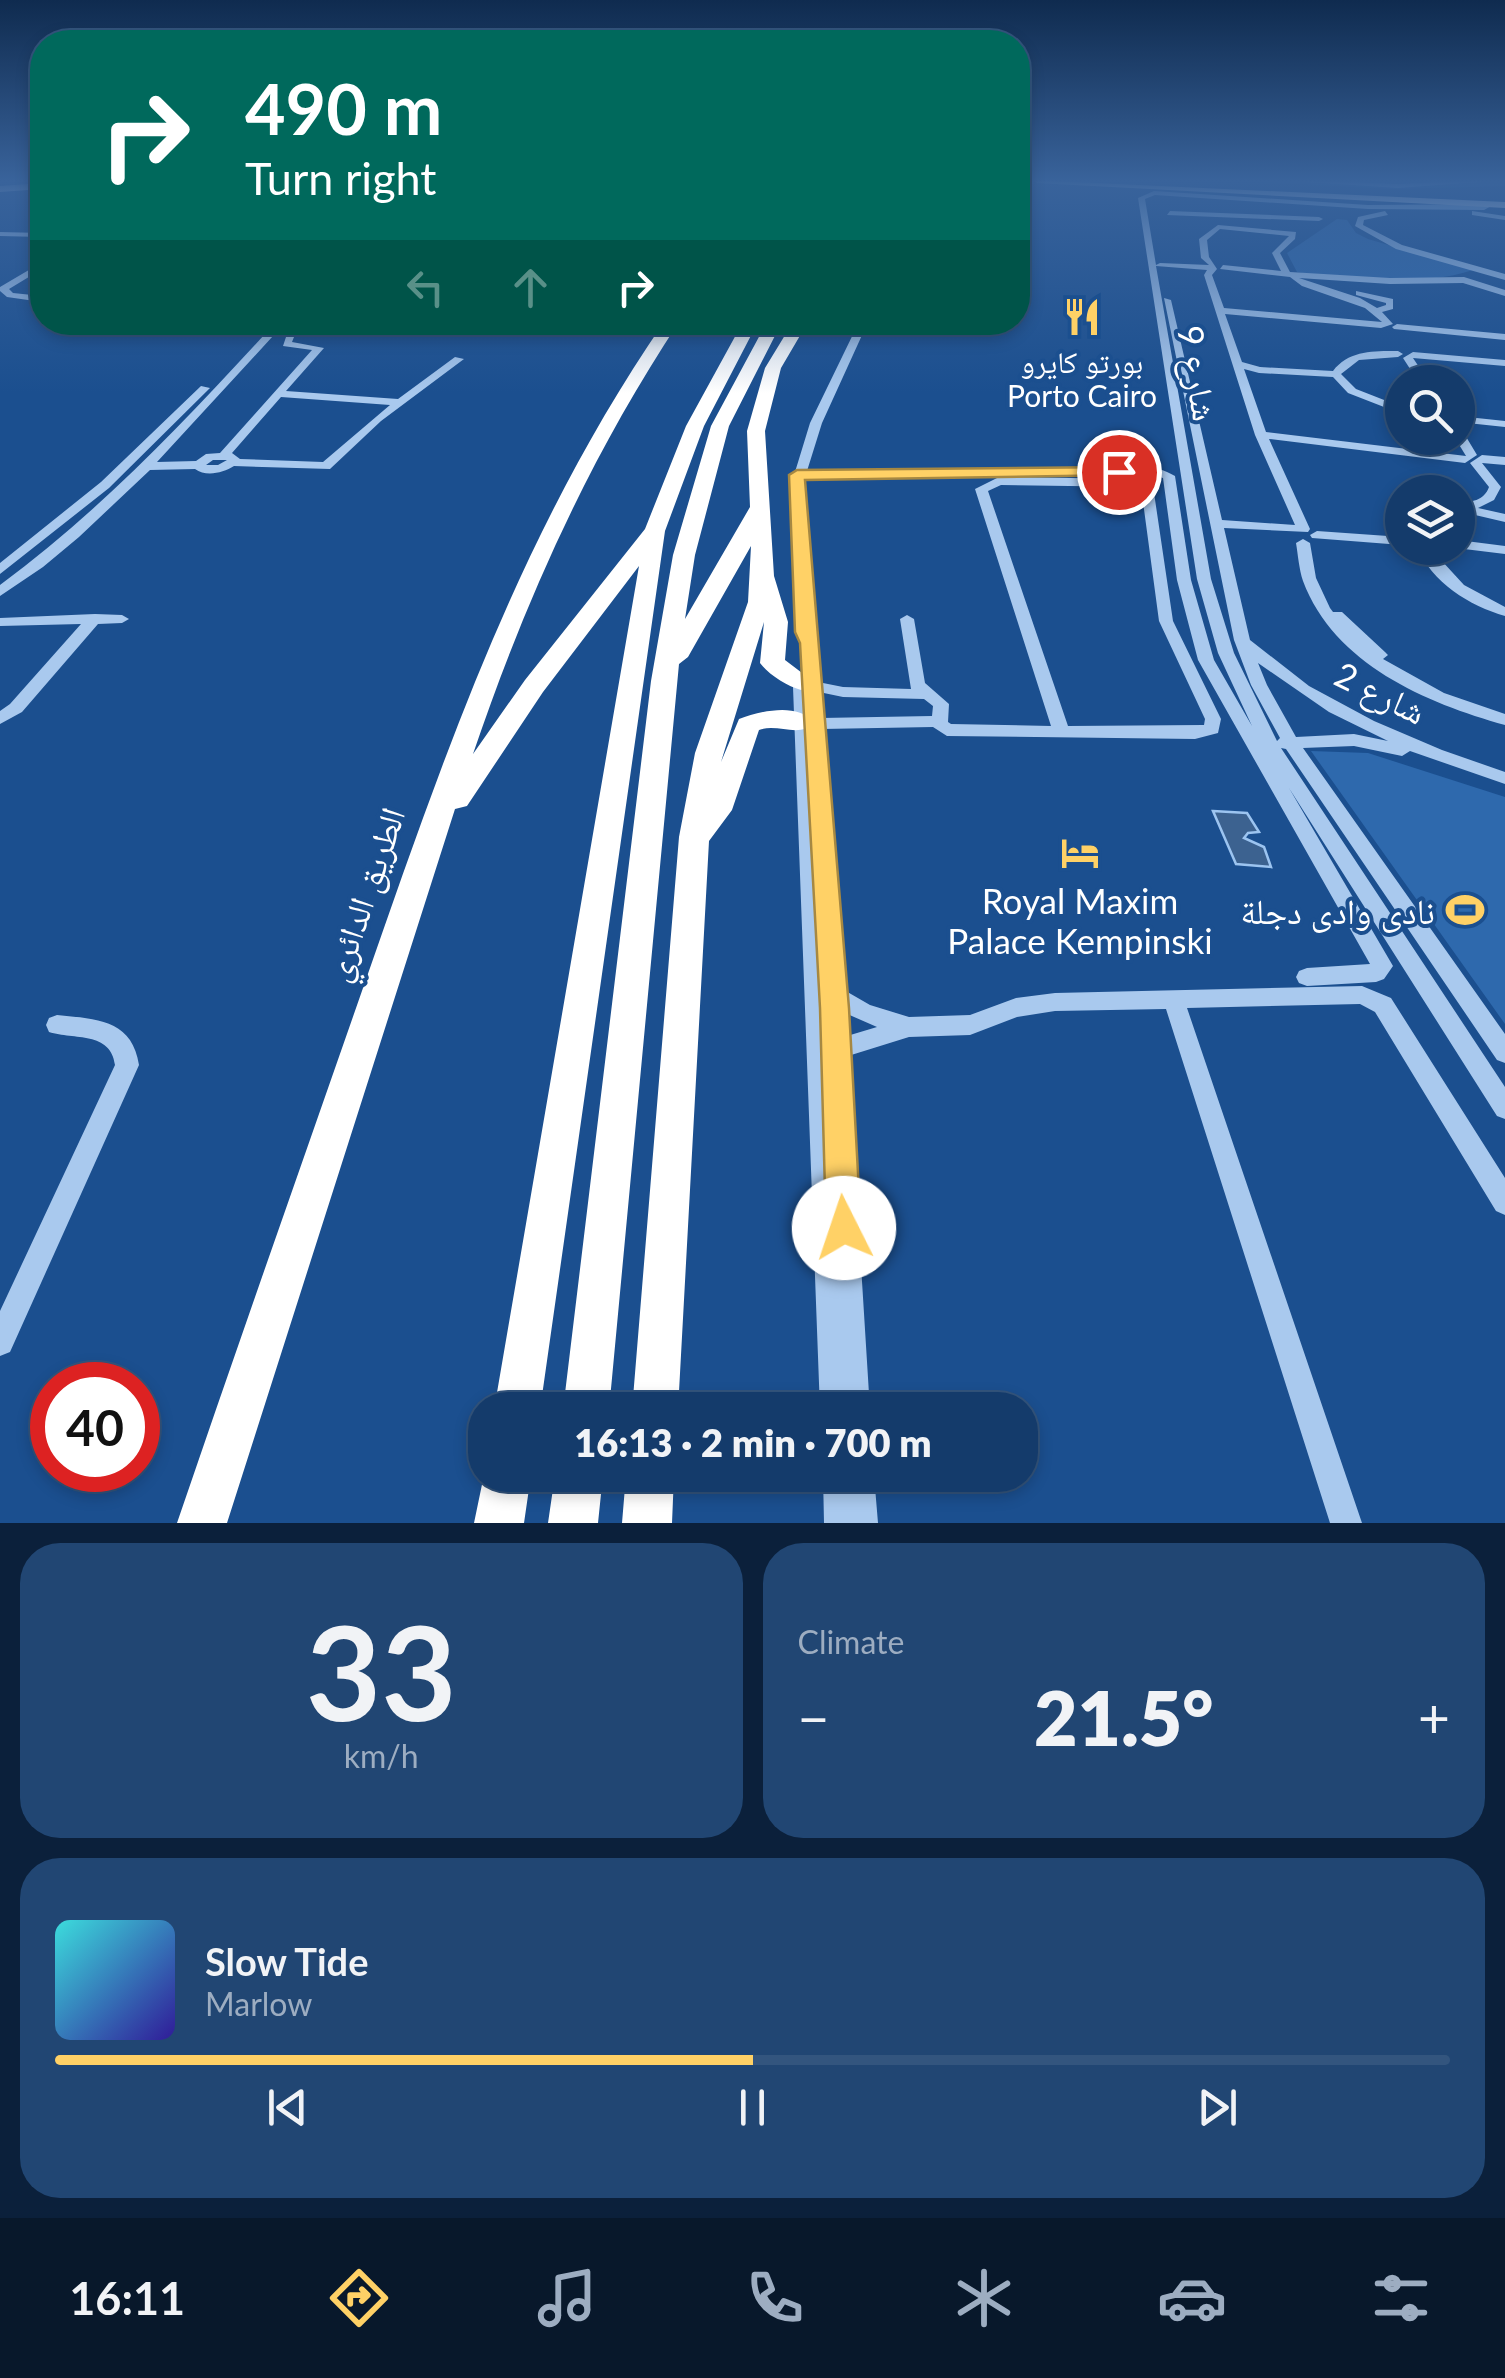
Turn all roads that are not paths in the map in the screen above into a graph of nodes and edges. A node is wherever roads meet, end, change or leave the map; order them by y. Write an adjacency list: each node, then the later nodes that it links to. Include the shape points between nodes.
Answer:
1 (1152, 251): 13 (street, شارع 9)
2 (1158, 251): 6 (street, شارع 9)
3 (1204, 251): 7 (street)
4 (1285, 251): 9 (street)
5 (1416, 251): 10 (street)
6 (1160, 264): 7 (street); 13 (street, شارع 9)
7 (1213, 267): 9 (street); 14 (street, via 1208,275)
8 (30, 273): 12 (street, via 3,288)
9 (1291, 275): 11 (street, via 1464,280); 15 (street, via 1341,296 1364,293 1390,301 1379,310)
10 (1505, 277)
11 (1505, 293)
12 (30, 298)
13 (1161, 302): 30 (street, شارع 9)
14 (1223, 314): 15 (street); 29 (street)
15 (1389, 326): 24 (street); 25 (street)
16 (264, 335): 60 (street, via 106,485)
17 (269, 335): 38 (street)
18 (289, 335): 32 (street, via 285,342 319,348)
19 (664, 335): 84 (highway, الطريق الدائري, via 573,476 531,566)
20 (744, 335): 54 (highway, via 695,426)
21 (769, 335): 71 (highway, via 720,426 704,474)
22 (794, 335): 49 (highway, via 764,394 756,431)
23 (858, 335): 47 (street)
24 (1505, 337)
25 (1406, 355): 27 (street); 28 (street); 31 (street, via 1356,358 1341,365)
26 (459, 359): 33 (street)
27 (1505, 363)
28 (1412, 365)
29 (1240, 368): 31 (street); 37 (street)
30 (1177, 370): 45 (street, شارع 9); 46 (street, شارع 9)
31 (1339, 377): 34 (street, via 1352,392)
32 (276, 394): 33 (street); 40 (street)
33 (401, 402): 40 (street, via 326,466)
34 (1385, 405)
35 (1475, 421): 36 (street)
36 (1505, 424)
37 (1263, 438): 41 (street); 55 (street)
38 (159, 454): 43 (street); 44 (street)
39 (1471, 455): 41 (street)
40 (229, 459): 43 (street)
41 (1473, 459): 42 (street); 48 (street)
42 (1505, 461)
43 (203, 462): 44 (street)
44 (146, 466): 64 (street, via 73,536)
45 (1186, 469): 46 (street); 62 (street, شارع 9)
46 (1204, 470): 53 (street, شارع 9)
47 (797, 475): 72 (street); 85 (street, via 1169,476 1187,596 1206,660 1382,966 1376,973)
48 (1500, 490): 50 (street)
49 (759, 502): 61 (highway); 71 (highway, via 743,544)
50 (1475, 503)
51 (1475, 511): 52 (street)
52 (1505, 518)
53 (1218, 529): 55 (street); 63 (street, شارع 9)
54 (655, 531): 84 (highway, via 534,686); 95 (highway)
55 (1302, 535): 56 (street); 75 (street, via 1304,570 1318,602 1350,640 1451,702)
56 (1385, 540)
57 (1475, 546): 58 (street)
58 (1505, 550)
59 (1434, 565): 65 (street, via 1457,590)
60 (0, 570)
61 (763, 575): 72 (highway, via 776,622 772,664); 83 (highway, via 709,753)
62 (1204, 579): 63 (street); 80 (street, شارع 9, via 1226,653)
63 (1228, 581): 70 (street, شارع 9)
64 (0, 592)
65 (1505, 612)
66 (95, 618): 67 (street); 69 (street); 74 (street)
67 (122, 618)
68 (906, 619): 73 (street)
69 (0, 622)
70 (1242, 640): 79 (street, شارع 9); 81 (street, شارع 2, via 1288,680 1354,718)
71 (664, 680): 96 (highway)
72 (806, 684): 73 (street); 77 (street)
73 (924, 694): 76 (street, via 941,704)
74 (0, 720)
75 (1505, 720)
76 (939, 721): 77 (street); 78 (street, via 951,730)
77 (808, 724): 83 (highway, via 767,718 748,725 718,810); 86 (street)
78 (1062, 733): 78 (street, via 982,489 999,481 1136,481 1147,486 1166,621 1214,725 1195,733)
79 (1291, 742): 80 (street, شارع 2); 82 (street, شارع 2, via 1376,744); 91 (street, شارع 9)
80 (1269, 743): 92 (street, شارع 9)
81 (1505, 778)
82 (1505, 786)
83 (694, 837): 97 (highway)
84 (431, 839): 105 (highway, الطريق الدائري)
85 (1306, 977)
86 (824, 992): 89 (street); 90 (street); 98 (street)
87 (1172, 998): 89 (street, via 1040,1004 970,1024); 93 (street, via 1374,999 1397,1025); 111 (street)
88 (56, 1025): 94 (street, via 110,1034 124,1047 127,1065)
89 (909, 1027): 90 (street)
90 (836, 1048): 99 (street)
91 (1505, 1053)
92 (1505, 1108)
93 (1505, 1202)
94 (0, 1342)
95 (520, 1392)
96 (588, 1392)
97 (656, 1392)
98 (835, 1392)
99 (854, 1392)
100 (504, 1492): 106 (highway)
101 (577, 1492): 107 (highway)
102 (649, 1492): 108 (highway)
103 (839, 1492): 109 (street)
104 (860, 1492): 110 (street)
105 (202, 1523)
106 (499, 1523)
107 (574, 1523)
108 (647, 1523)
109 (840, 1523)
110 (862, 1523)
111 (1346, 1523)

